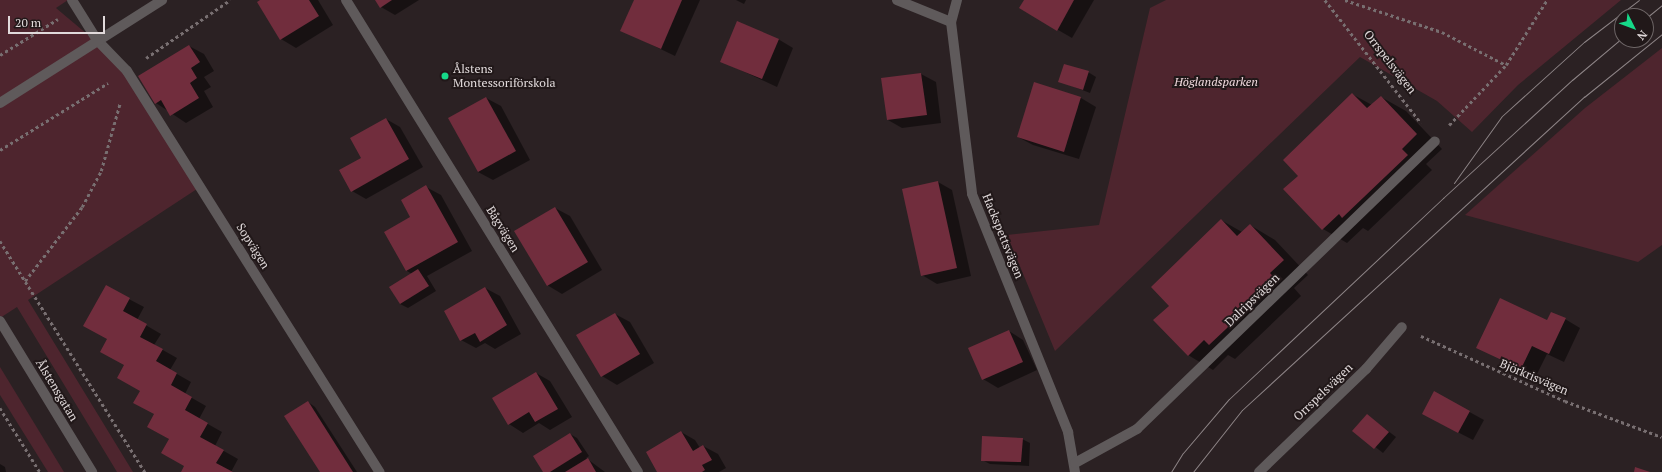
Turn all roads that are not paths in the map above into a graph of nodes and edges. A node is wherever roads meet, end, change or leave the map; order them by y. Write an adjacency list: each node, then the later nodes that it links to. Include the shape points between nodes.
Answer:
1 (162, 0): 7 (street)
2 (346, 0): 15 (street, Bågvägen)
3 (897, 0): 6 (street)
4 (957, 0): 6 (street, Hackspettsvägen)
5 (74, 4): 7 (street, Sopvägen)
6 (951, 22): 12 (street, Hackspettsvägen, via 972,194 1068,432)
7 (97, 40): 8 (street); 14 (street, Sopvägen, via 127,71)
8 (0, 103)
9 (1435, 141): 12 (street, Dalripsvägen, via 1137,429)
10 (0, 321): 13 (street, Ålstensgatan)
11 (1402, 327): 16 (street, Orrspelsvägen, via 1366,369)
12 (1075, 468)
13 (92, 472)
14 (380, 472)
15 (638, 472)
16 (1259, 472)

